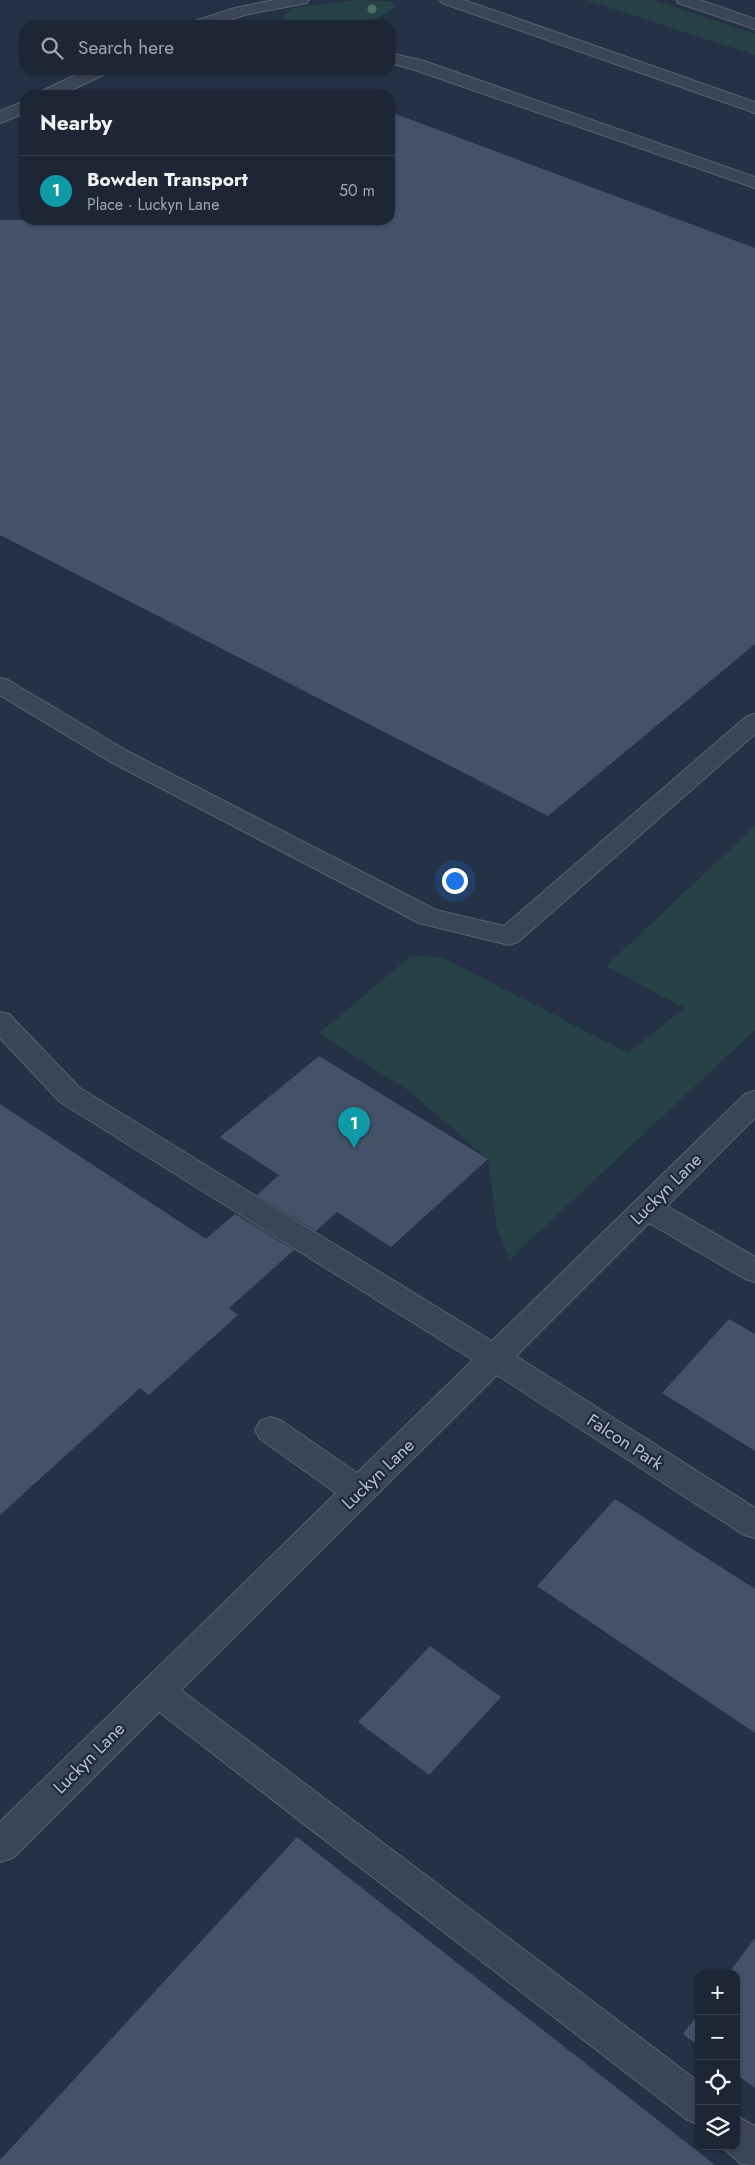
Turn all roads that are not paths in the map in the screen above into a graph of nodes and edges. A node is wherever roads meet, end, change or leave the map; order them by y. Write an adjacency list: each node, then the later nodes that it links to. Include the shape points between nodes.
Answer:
1 (301, 0): 4 (street)
2 (448, 0): 12 (street)
3 (684, 0): 7 (street)
4 (243, 6): 5 (street); 6 (street)
5 (210, 20)
6 (262, 20)
7 (755, 24)
8 (395, 59): 14 (street, via 418,64)
9 (89, 75): 10 (street)
10 (58, 90)
11 (20, 108): 13 (street)
12 (755, 108)
13 (0, 118)
14 (755, 184)
15 (0, 686): 16 (street, via 118,756 428,917 509,936)
16 (755, 721)
17 (0, 1021): 21 (street, Falcon Park, via 70,1095)
18 (755, 1102): 19 (street, Luckyn Lane)
19 (647, 1208): 20 (street); 21 (street, Luckyn Lane)
20 (755, 1271)
21 (495, 1358): 23 (street, Luckyn Lane); 24 (street, Falcon Park)
22 (271, 1430): 23 (street)
23 (359, 1492): 25 (street, Luckyn Lane)
24 (755, 1525)
25 (157, 1691): 26 (street, Luckyn Lane); 27 (street)
26 (0, 1846)
27 (698, 2105)
28 (740, 2138): 29 (street)
29 (755, 2150)

